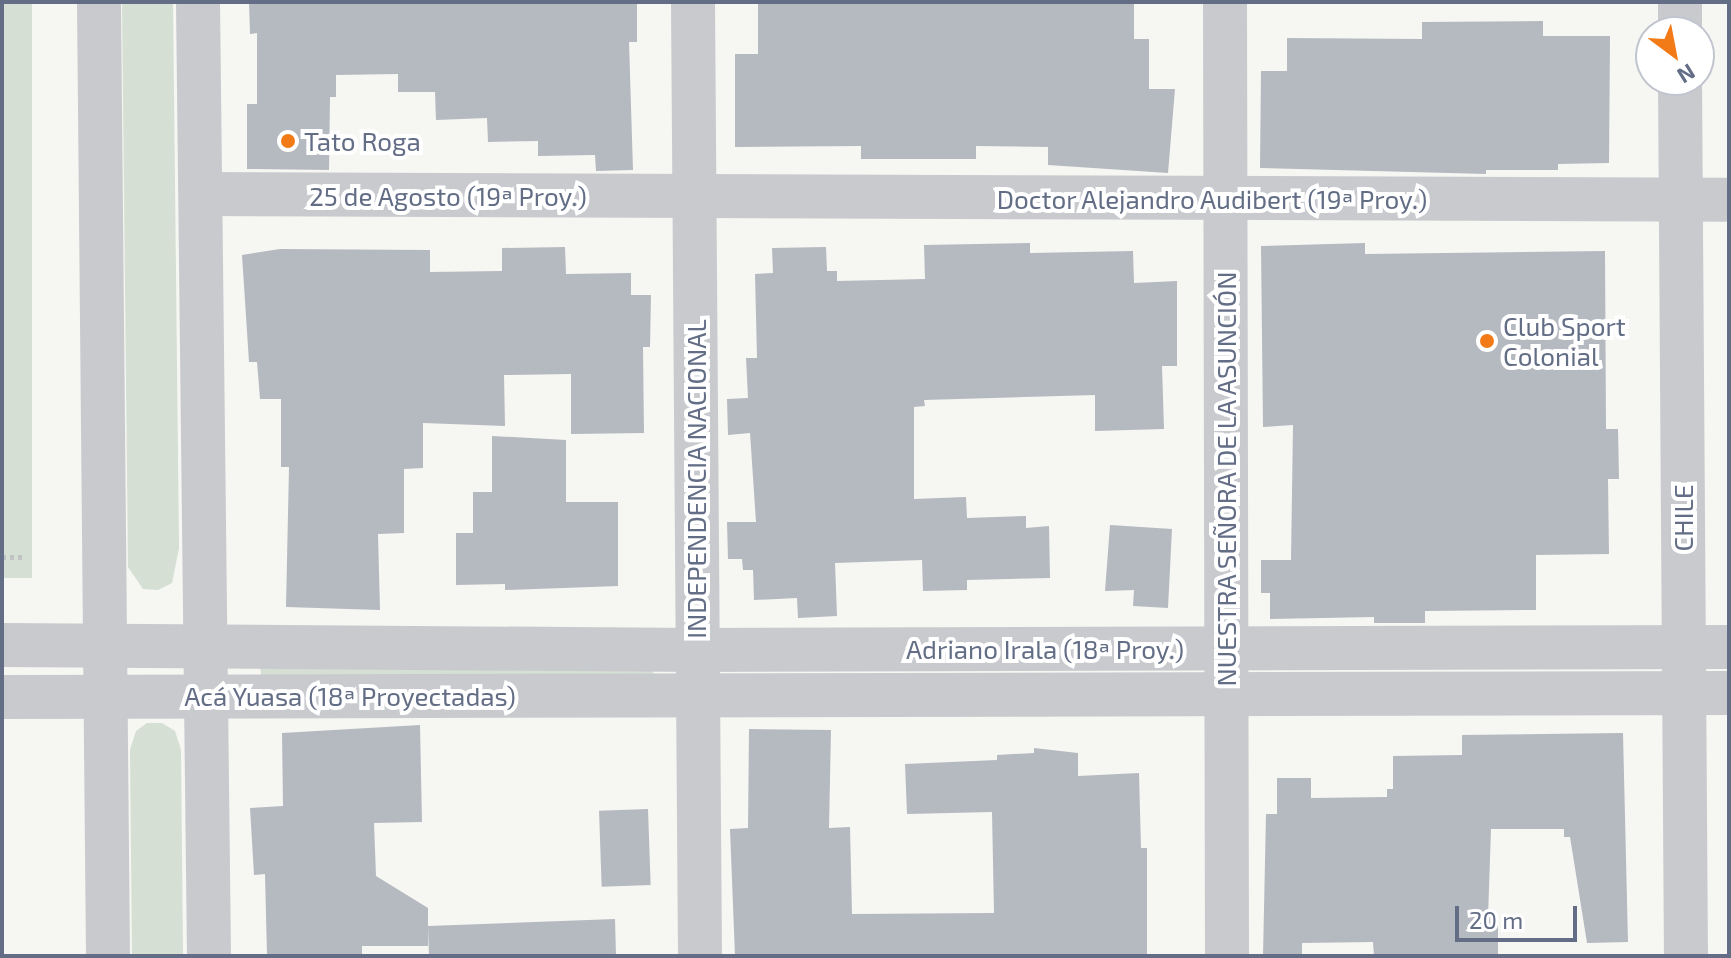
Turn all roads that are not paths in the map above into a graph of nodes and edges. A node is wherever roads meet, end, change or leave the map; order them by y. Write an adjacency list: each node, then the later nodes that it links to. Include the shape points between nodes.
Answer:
1 (99, 2): 11 (street)
2 (198, 2): 6 (street)
3 (693, 2): 7 (street, INDEPENDENCIA NACIONAL)
4 (1225, 2): 8 (street, NUESTRA SEÑORA DE LA ASUNCIÓN)
5 (1680, 96): 9 (street, CHILE)
6 (201, 194): 7 (street, 25 de Agosto (19ª Proy.)); 13 (street)
7 (694, 198): 8 (street, Doctor Alejandro Audibert (19ª Proy.)); 17 (street, INDEPENDENCIA NACIONAL)
8 (1225, 199): 9 (street, Doctor Alejandro Audibert (19ª Proy.)); 16 (street, NUESTRA SEÑORA DE LA ASUNCIÓN)
9 (1681, 200): 10 (street, Doctor Alejandro Audibert (19ª Proy.)); 14 (street, CHILE)
10 (1729, 200)
11 (104, 644): 12 (street, Acá Yuasa (18ª Proyectadas)); 13 (street, Acá Yuasa (18ª Proyectadas)); 24 (street)
12 (2, 645)
13 (205, 645): 17 (street, Acá Yuasa (18ª Proyectadas)); 22 (street)
14 (1683, 647): 15 (street, Adriano Irala (18ª Proy.)); 16 (street, Adriano Irala (18ª Proy.)); 20 (street, CHILE)
15 (1729, 647)
16 (1226, 649): 17 (street, Adriano Irala (18ª Proy.)); 19 (street, NUESTRA SEÑORA DE LA ASUNCIÓN)
17 (698, 650): 18 (street, INDEPENDENCIA NACIONAL)
18 (698, 693): 19 (street, Adriano Irala (18ª Proy.)); 22 (street, Acá Yuasa (18ª Proyectadas)); 27 (street, INDEPENDENCIA NACIONAL)
19 (1226, 693): 20 (street, Adriano Irala (18ª Proy.)); 28 (street, NUESTRA SEÑORA DE LA ASUNCIÓN)
20 (1684, 693): 21 (street, Adriano Irala (18ª Proy.)); 29 (street, CHILE)
21 (1729, 693)
22 (206, 696): 24 (street, Acá Yuasa (18ª Proyectadas)); 26 (street)
23 (2, 697): 24 (street, Acá Yuasa (18ª Proyectadas))
24 (105, 697): 25 (street)
25 (108, 956)
26 (209, 956)
27 (700, 956)
28 (1227, 956)
29 (1686, 956)

